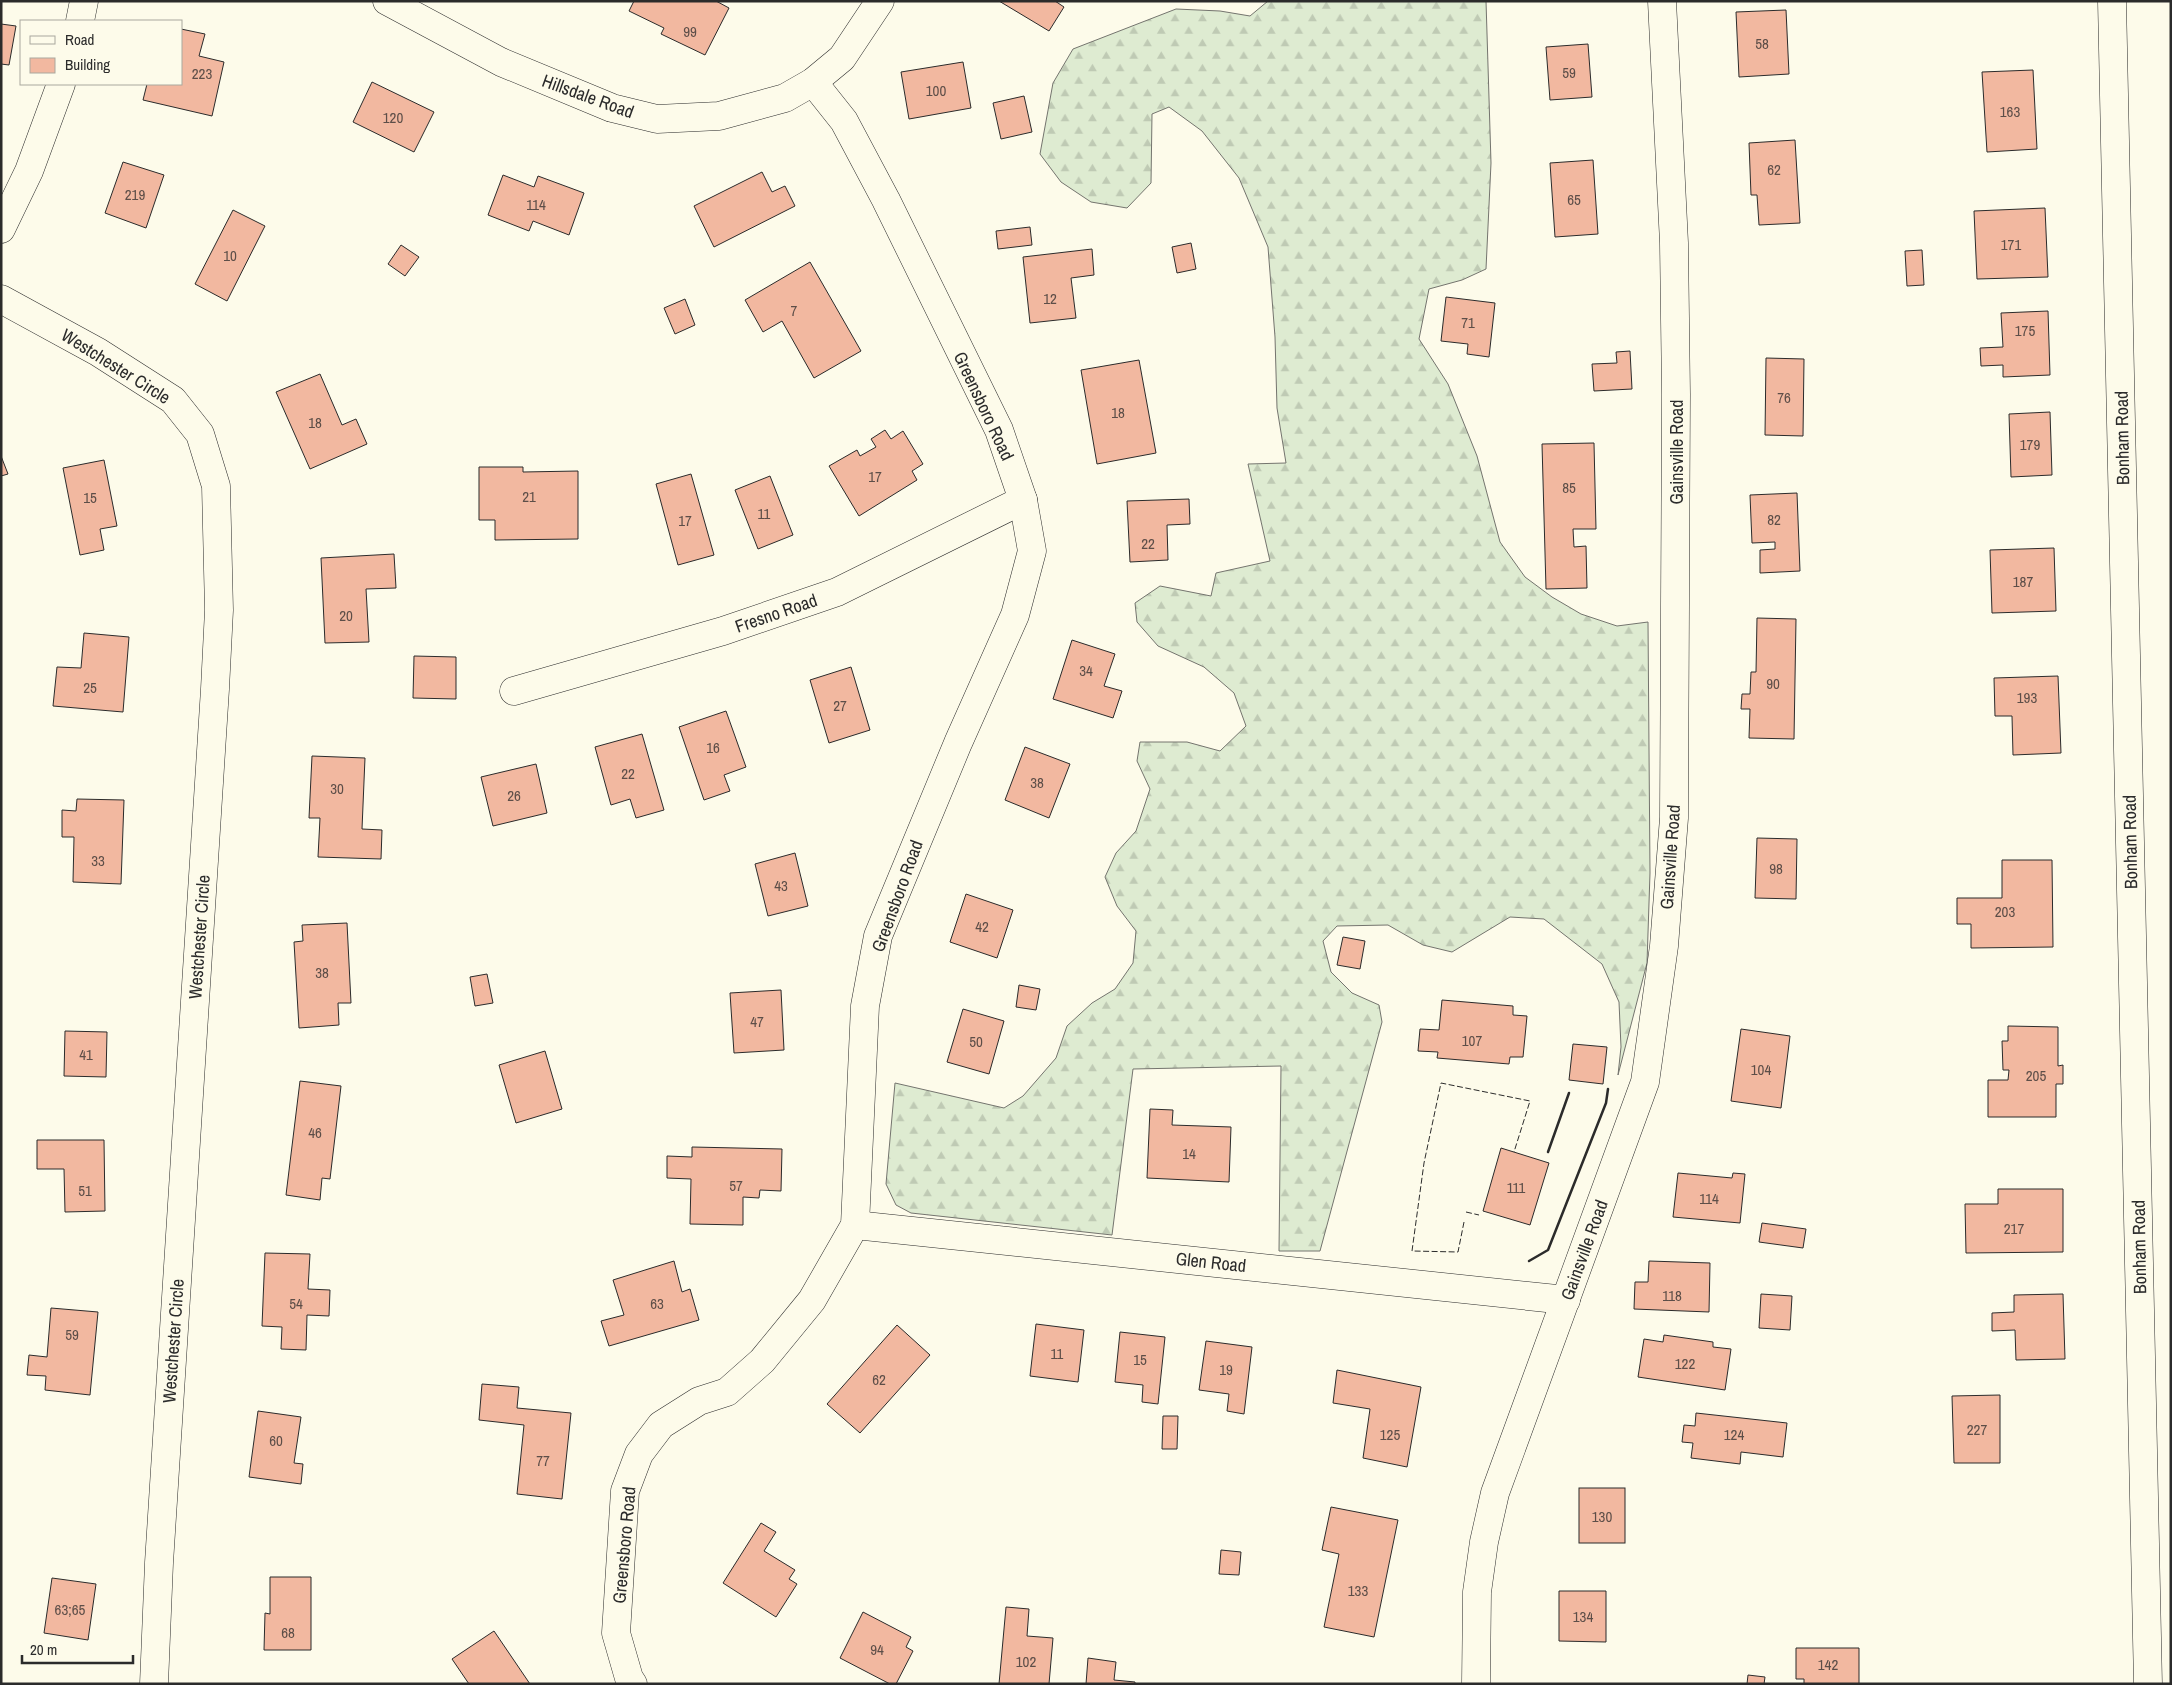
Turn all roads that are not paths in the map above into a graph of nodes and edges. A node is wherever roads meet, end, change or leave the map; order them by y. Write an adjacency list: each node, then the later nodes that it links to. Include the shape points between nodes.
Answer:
1 (84, 1): 6 (street)
2 (387, 1): 7 (street, Hillsdale Road, via 500,62 612,108 657,119 737,112 785,98)
3 (880, 1): 7 (street, Hillsdale Road, via 842,58)
4 (1662, 1): 14 (street, Gainsville Road, via 1674,243 1674,818 1664,946 1645,1082)
5 (2112, 1): 18 (street, Bonham Road)
6 (80, 20)
7 (813, 82): 11 (street, Greensboro Road, via 844,121 886,200 999,430)
8 (61, 85): 9 (street, via 29,171)
9 (1, 229)
10 (1, 299): 15 (street, Westchester Circle, via 98,352 173,400 200,434 216,486 219,610 215,689)
11 (1024, 500): 12 (street, Fresno Road, via 837,592 723,631); 13 (street, Greensboro Road, via 1032,551 1015,615 878,936 865,1006)
12 (514, 691)
13 (856, 1225): 14 (street, Glen Road); 16 (street, Greensboro Road, via 812,1300 762,1361 727,1392 698,1401 661,1425 639,1454 625,1491 616,1633)
14 (1566, 1300): 17 (street, Gainsville Road, via 1494,1493 1477,1592)
15 (154, 1684)
16 (633, 1684)
17 (1476, 1684)
18 (2148, 1684)

